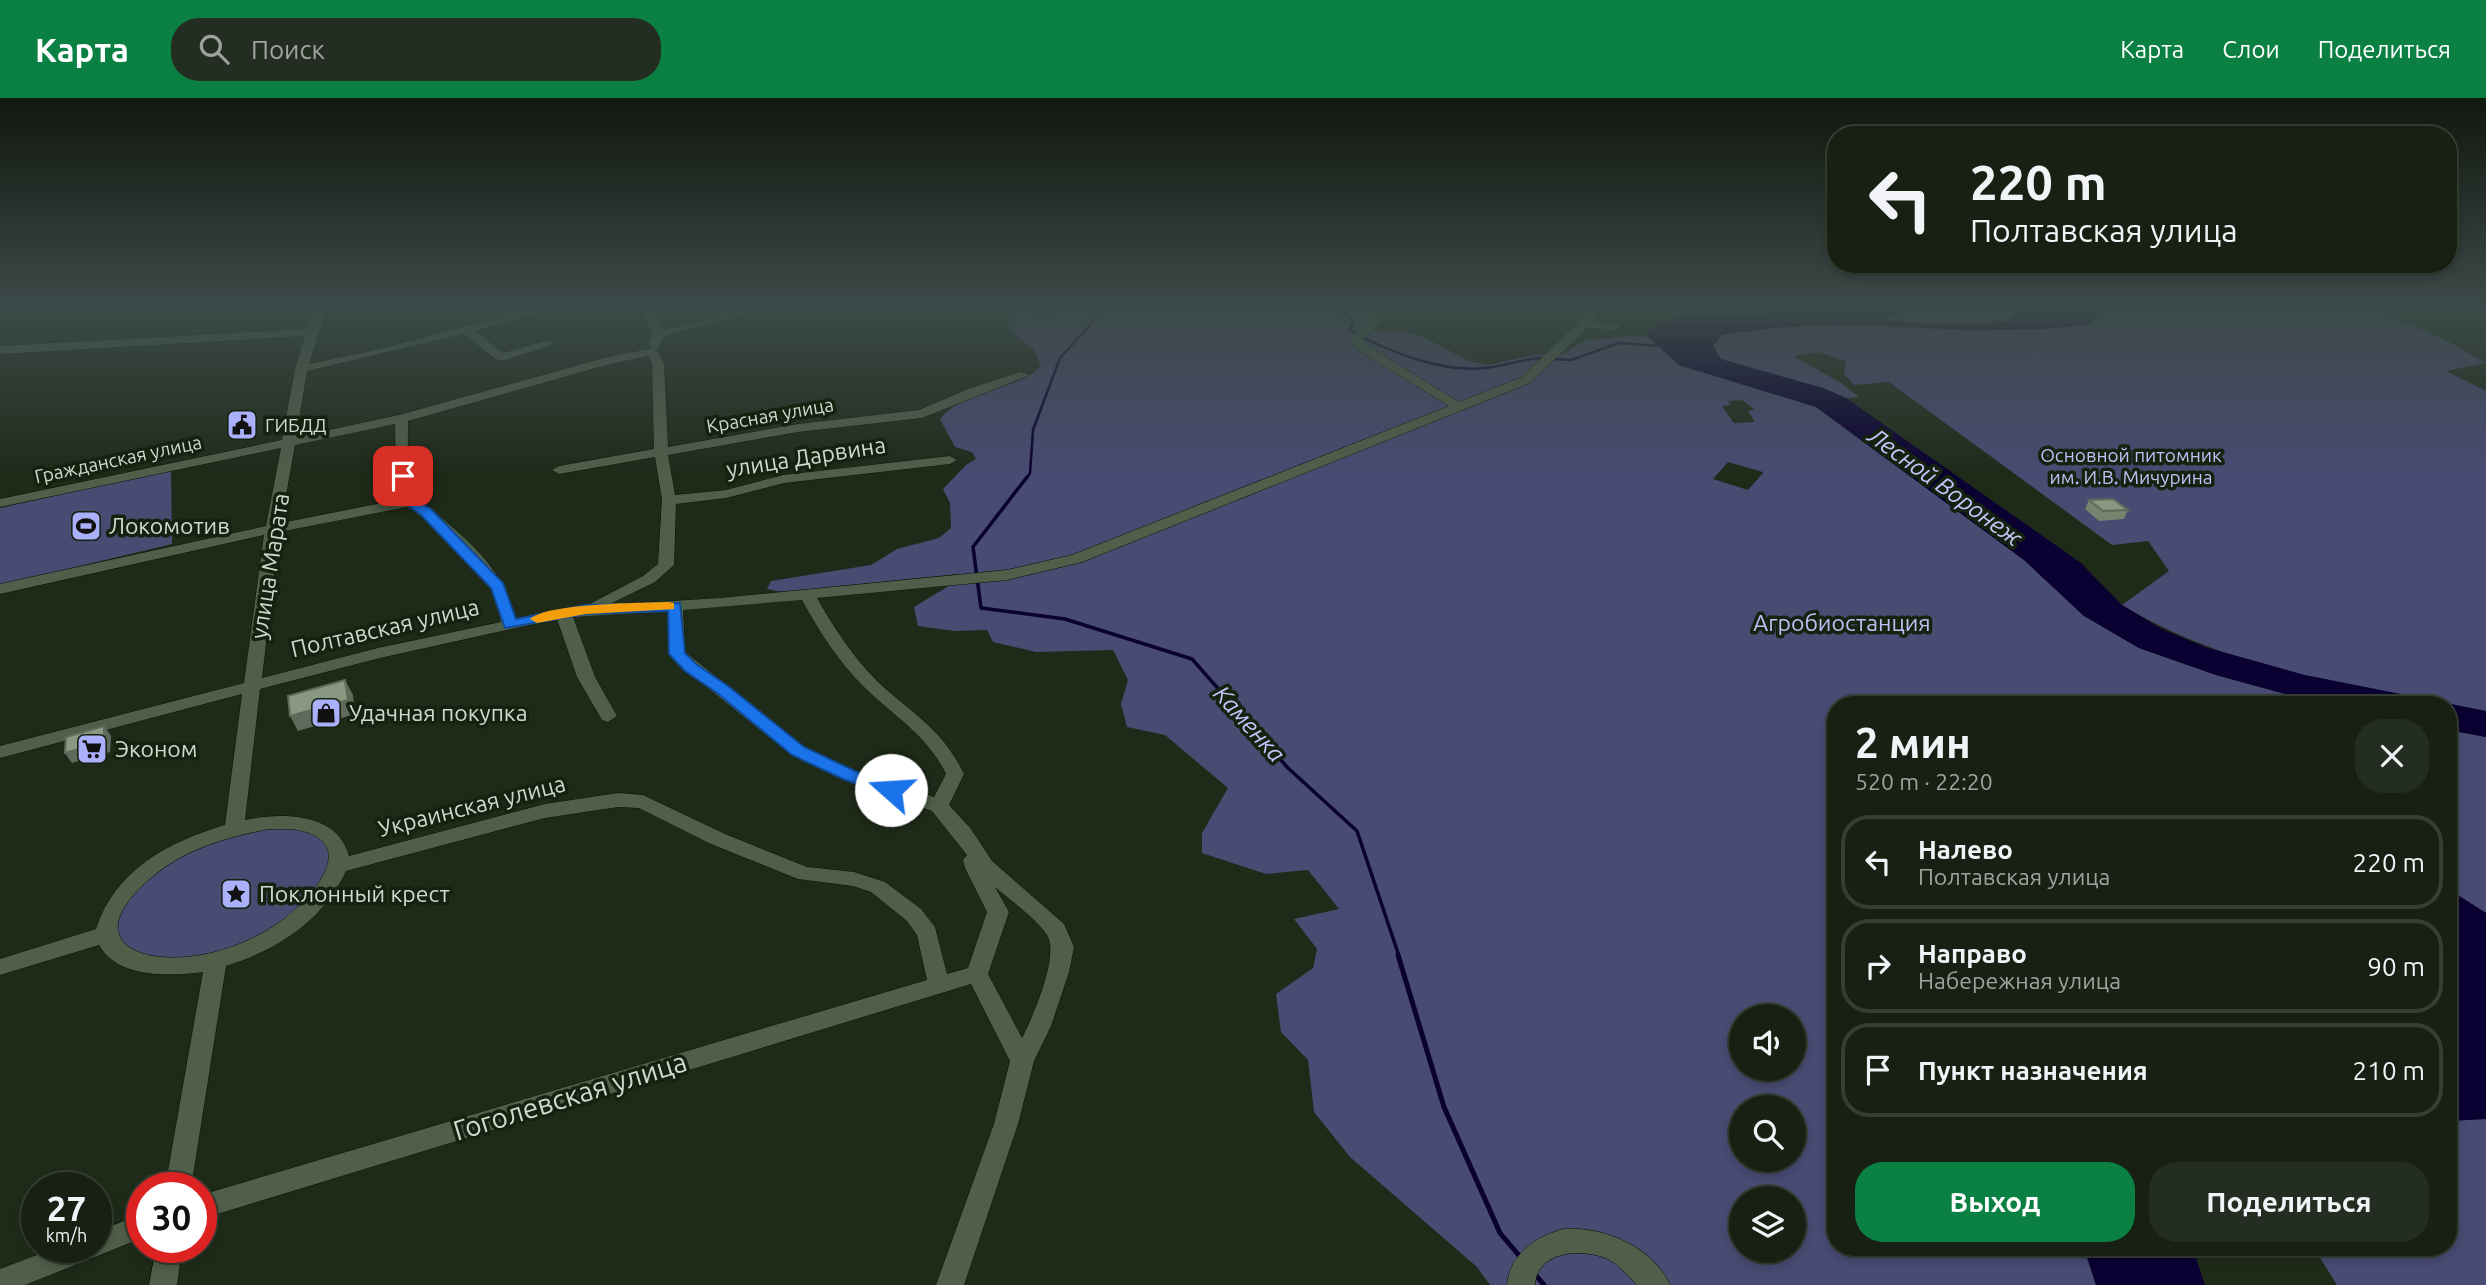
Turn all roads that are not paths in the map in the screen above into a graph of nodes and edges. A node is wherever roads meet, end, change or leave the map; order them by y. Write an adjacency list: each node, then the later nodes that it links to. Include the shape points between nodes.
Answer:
1 (303, 362): 7 (street, улица Марата)
2 (329, 362): 7 (street)
3 (603, 362): 10 (street)
4 (658, 362): 12 (street)
5 (1387, 362): 9 (street)
6 (1546, 362): 9 (street, Полтавская улица, via 1526,380)
7 (301, 369): 11 (street, улица Марата)
8 (1024, 375): 12 (street, Красная улица, via 922,414)
9 (1457, 406): 20 (street, Полтавская улица, via 1077,559 1007,575)
10 (401, 425): 11 (street, Гражданская улица); 16 (street, via 403,476)
11 (288, 443): 17 (street, Гражданская улица); 18 (street, улица Марата)
12 (660, 451): 14 (street, Красная улица); 15 (street)
13 (950, 460): 15 (street, улица Дарвина, via 783,480 726,494)
14 (559, 470)
15 (669, 500): 22 (street, via 666,565 649,579)
16 (410, 502): 18 (street); 24 (street, via 426,512 498,586)
17 (0, 503)
18 (272, 529): 19 (street); 25 (street, улица Марата)
19 (0, 589)
20 (807, 595): 21 (street, Полтавская улица); 28 (street, via 871,685 924,726 944,749 955,774)
21 (675, 606): 22 (street, Полтавская улица); 28 (street, via 677,654 798,751 849,775)
22 (586, 610): 23 (street, Полтавская улица)
23 (563, 613): 24 (street, Полтавская улица); 26 (street, via 586,677)
24 (510, 625): 25 (street, Полтавская улица)
25 (251, 685): 27 (street, Полтавская улица); 29 (street, улица Марата)
26 (608, 716)
27 (0, 752)
28 (939, 806): 30 (street)
29 (234, 828): 31 (street, via 300,823 323,831 337,846); 32 (street, via 161,861 132,885 113,910)
30 (972, 846): 35 (street, via 975,868 998,912); 37 (street, via 985,866 1056,930 1063,947 1040,1026)
31 (339, 866): 33 (street, via 330,887 312,908 285,929); 36 (street, Украинская улица, via 545,811 618,800 643,802 805,874 854,879 878,887 914,915 926,933)
32 (107, 934): 33 (street, via 113,950 128,962 152,968); 34 (street)
33 (216, 961): 38 (street)
34 (0, 967)
35 (977, 974): 36 (street, Гоголевская улица); 37 (street)
36 (939, 986): 39 (street, Гоголевская улица)
37 (1021, 1060): 44 (street, via 1006,1124)
38 (181, 1172)
39 (217, 1202)
40 (48, 1263): 42 (street)
41 (167, 1263): 43 (street)
42 (0, 1282)
43 (163, 1285)
44 (950, 1285)
45 (1521, 1285): 46 (street, via 1521,1275 1541,1251 1559,1241 1592,1242 1621,1253)
46 (1656, 1285)

